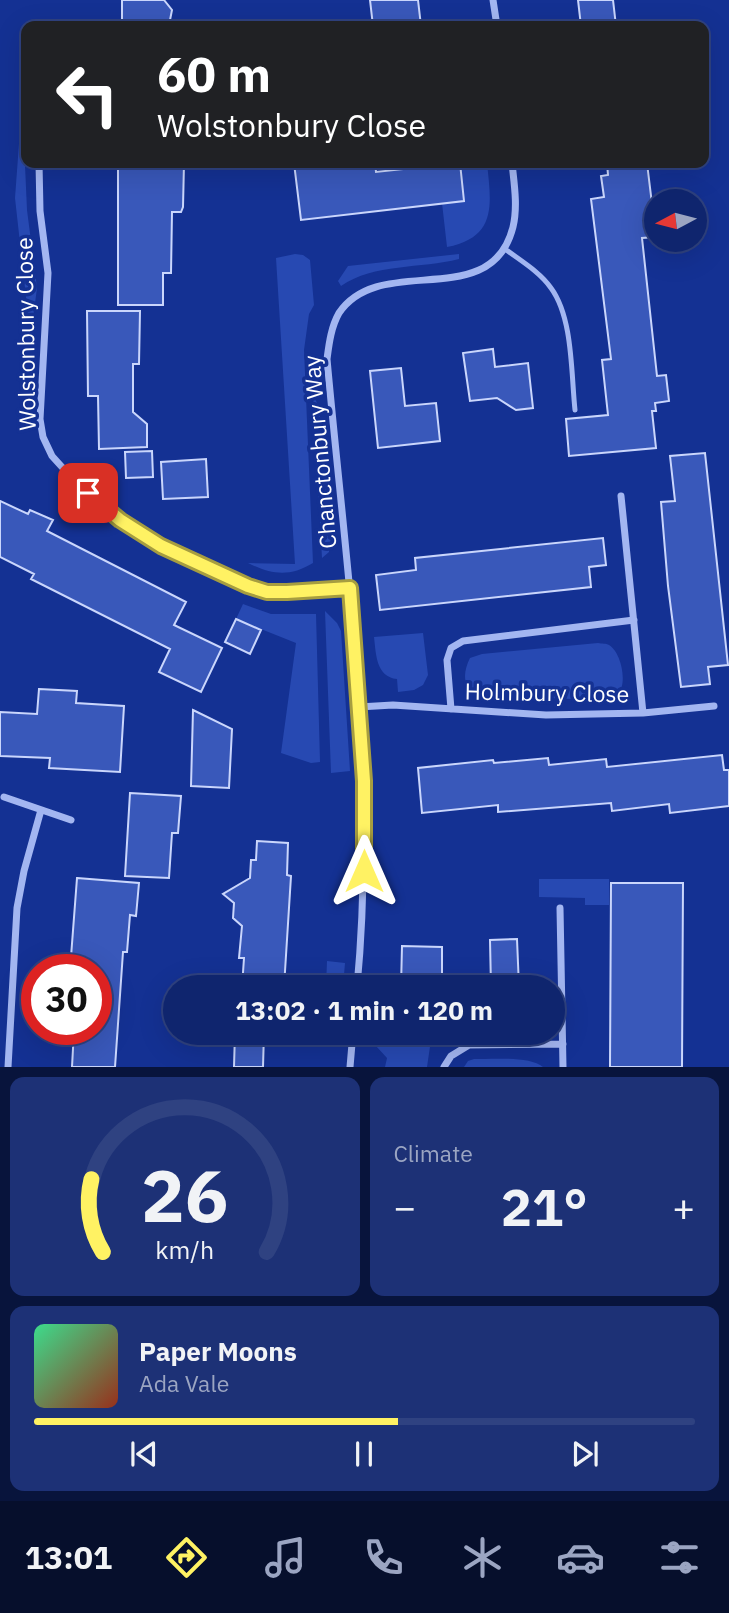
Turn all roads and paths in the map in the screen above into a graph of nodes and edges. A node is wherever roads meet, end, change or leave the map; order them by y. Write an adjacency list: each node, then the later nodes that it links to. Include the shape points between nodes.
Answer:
1 (494, 0): 2 (street)
2 (496, 21)
3 (39, 168): 8 (street, Wolstonbury Close, via 48,273 40,419 52,456 120,520 161,546 248,586 267,592)
4 (512, 168): 5 (street, via 514,225)
5 (505, 249): 6 (lane, via 539,274 559,299 566,319); 8 (street, Chanctonbury Way, via 475,273 366,291 339,314 327,359)
6 (575, 410)
7 (621, 496): 9 (street, Holmbury Close)
8 (350, 588): 11 (street, Chanctonbury Way)
9 (634, 620): 12 (street, Holmbury Close, via 463,641 451,648 447,660); 13 (street, Holmbury Close)
10 (714, 706): 13 (street, Holmbury Close)
11 (359, 707): 12 (street, Holmbury Close); 18 (street, Chanctonbury Way, via 364,871)
12 (451, 709): 13 (street, Holmbury Close, via 546,715)
13 (643, 713)
14 (4, 797): 15 (street)
15 (41, 810): 16 (street); 23 (street, via 17,908)
16 (71, 820)
17 (560, 908): 19 (street)
18 (358, 975)
19 (561, 975)
20 (352, 1045): 24 (street)
21 (468, 1045): 25 (street)
22 (563, 1045): 26 (street)
23 (8, 1067)
24 (350, 1067)
25 (444, 1067)
26 (563, 1067)

